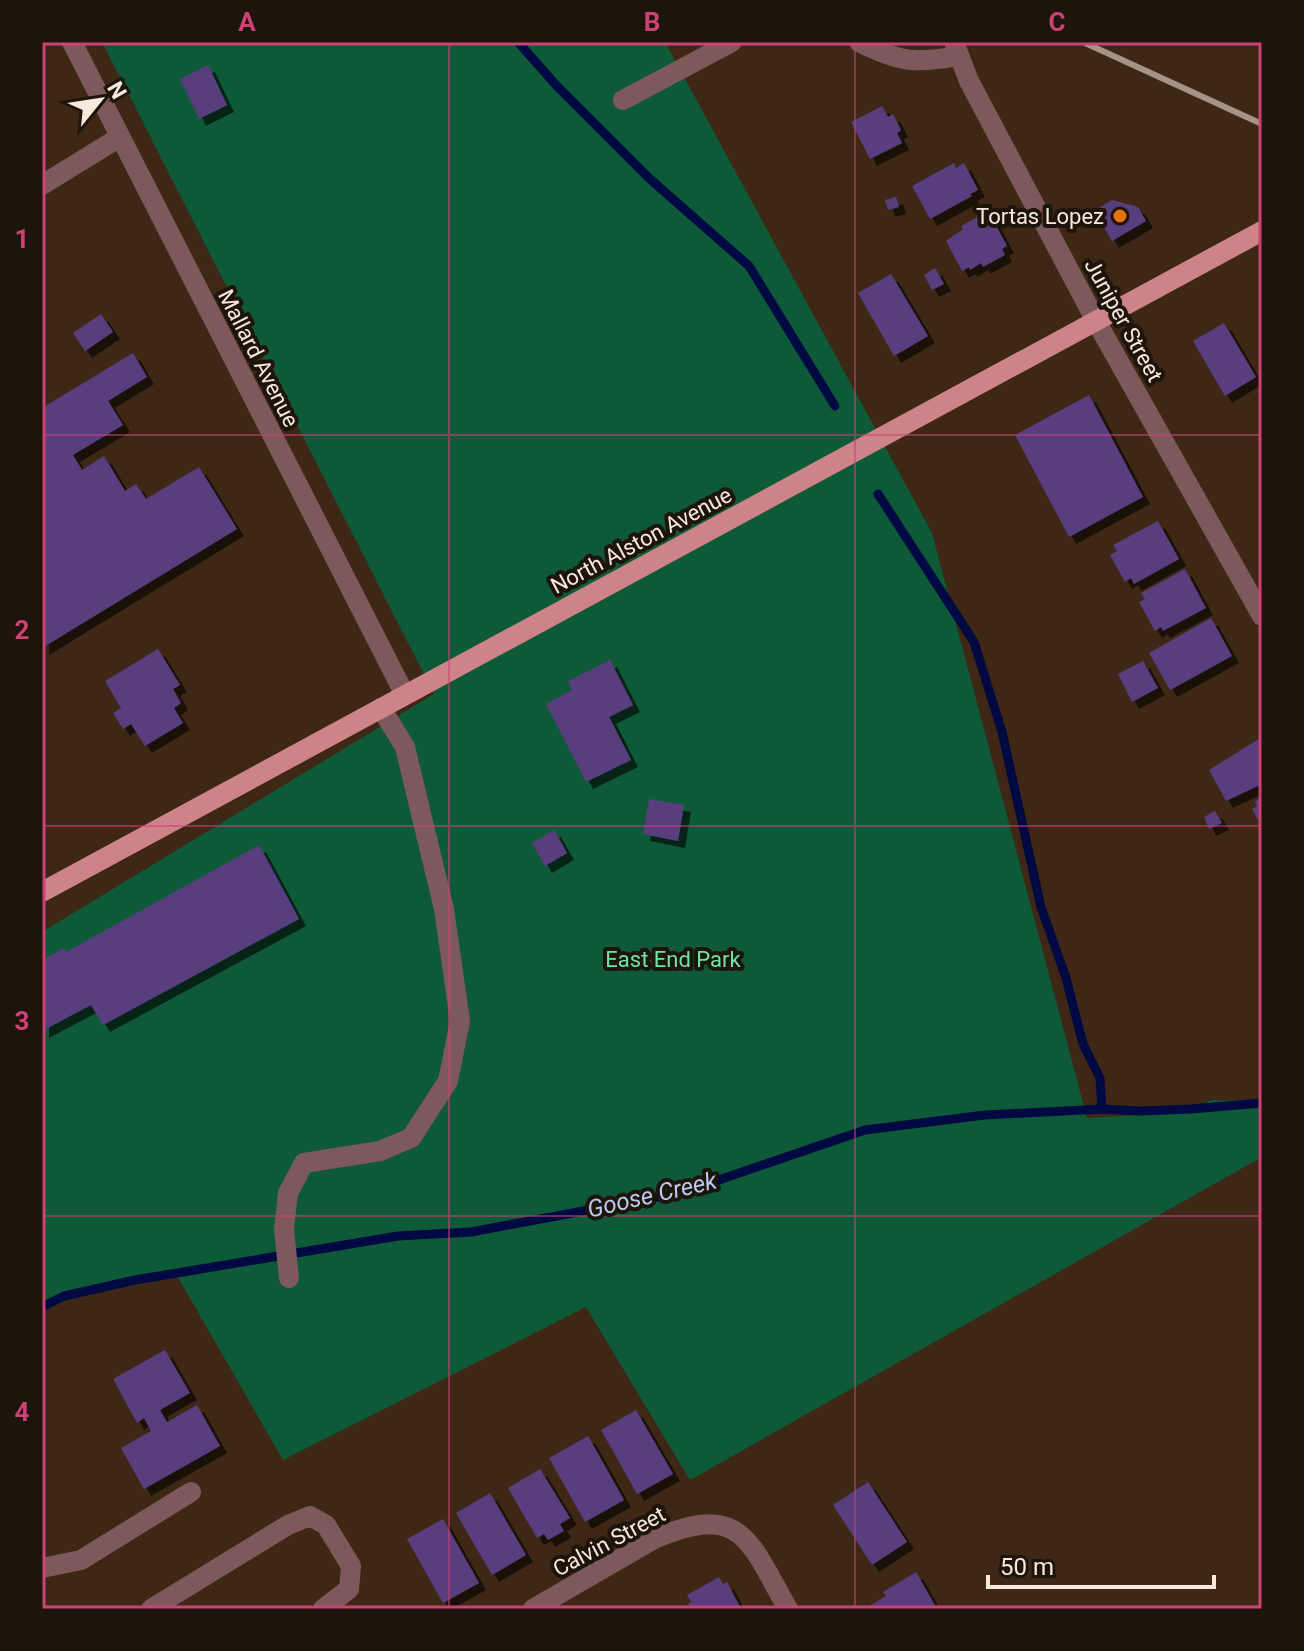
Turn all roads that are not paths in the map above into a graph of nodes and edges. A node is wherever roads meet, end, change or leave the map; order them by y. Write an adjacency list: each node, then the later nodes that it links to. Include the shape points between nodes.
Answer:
1 (72, 42): 6 (street, Mallard Avenue)
2 (859, 42): 4 (street, via 887,56 923,63)
3 (728, 44): 5 (street)
4 (956, 49): 9 (street, Juniper Street)
5 (623, 100)
6 (120, 137): 7 (street); 11 (street, Mallard Avenue)
7 (42, 185)
8 (1262, 231): 9 (main road, North Alston Avenue)
9 (1096, 321): 10 (street, Juniper Street); 11 (main road, North Alston Avenue)
10 (1262, 616)
11 (405, 695): 12 (main road, North Alston Avenue)
12 (381, 708): 13 (main road, North Alston Avenue); 14 (street, via 405,747 444,909 460,1021 448,1081 411,1138 380,1151 304,1163 288,1193 284,1229)
13 (42, 892)
14 (289, 1278)
15 (191, 1492): 16 (street, via 81,1560)
16 (42, 1568)
17 (151, 1609): 18 (street, via 310,1516 326,1525 351,1566 349,1589)
18 (323, 1609)
19 (533, 1609): 20 (street, Calvin Street, via 654,1539 711,1522 736,1530 752,1547)
20 (788, 1609)

